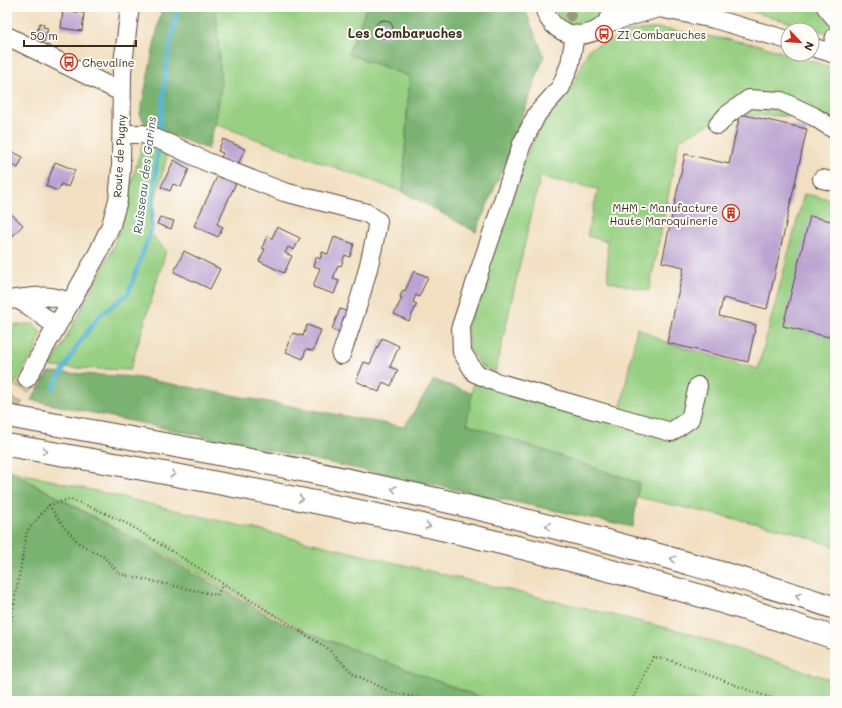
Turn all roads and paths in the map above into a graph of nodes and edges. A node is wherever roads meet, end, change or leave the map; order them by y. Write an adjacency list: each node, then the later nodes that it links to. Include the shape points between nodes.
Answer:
1 (130, 7): 12 (street, Route de Pugny)
2 (826, 7): 6 (street)
3 (544, 8): 7 (street, via 555,26)
4 (658, 8): 5 (street); 9 (street, via 714,19)
5 (611, 15): 7 (street, via 598,30)
6 (835, 18)
7 (575, 35): 21 (street, via 570,64 561,87 537,114 522,144 461,326 462,352 475,373 496,382 671,432 690,419)
8 (7, 36): 12 (street)
9 (780, 38)
10 (820, 47): 11 (street)
11 (834, 48)
12 (121, 92): 15 (street, Route de Pugny)
13 (718, 125): 14 (street, via 726,115 749,99 782,101)
14 (835, 130)
15 (122, 134): 17 (street, Route de Pugny, via 118,200 111,225); 19 (street, via 143,134 284,192 367,212 378,221 358,308)
16 (12, 299): 17 (street, via 48,295); 18 (street, via 29,305)
17 (70, 303): 18 (street, Route de Pugny)
18 (57, 326): 20 (street, Route de Pugny)
19 (341, 356)
20 (27, 378)
21 (698, 386)
22 (7, 416): 26 (highway, one-way to 22, via 714,570 490,511 251,460)
23 (7, 445): 28 (highway, one-way to 28, via 264,491 492,541 604,569)
24 (49, 505): 25 (path, via 70,499 96,509 128,524); 25 (path, via 80,544 104,557 120,574 217,595); 27 (path, via 27,531)
25 (223, 584): 29 (path, via 327,648 354,674 391,692)
26 (835, 608)
27 (7, 635)
28 (835, 638)
29 (431, 701)
30 (632, 701): 31 (path, via 654,657 664,658)
31 (781, 701)

